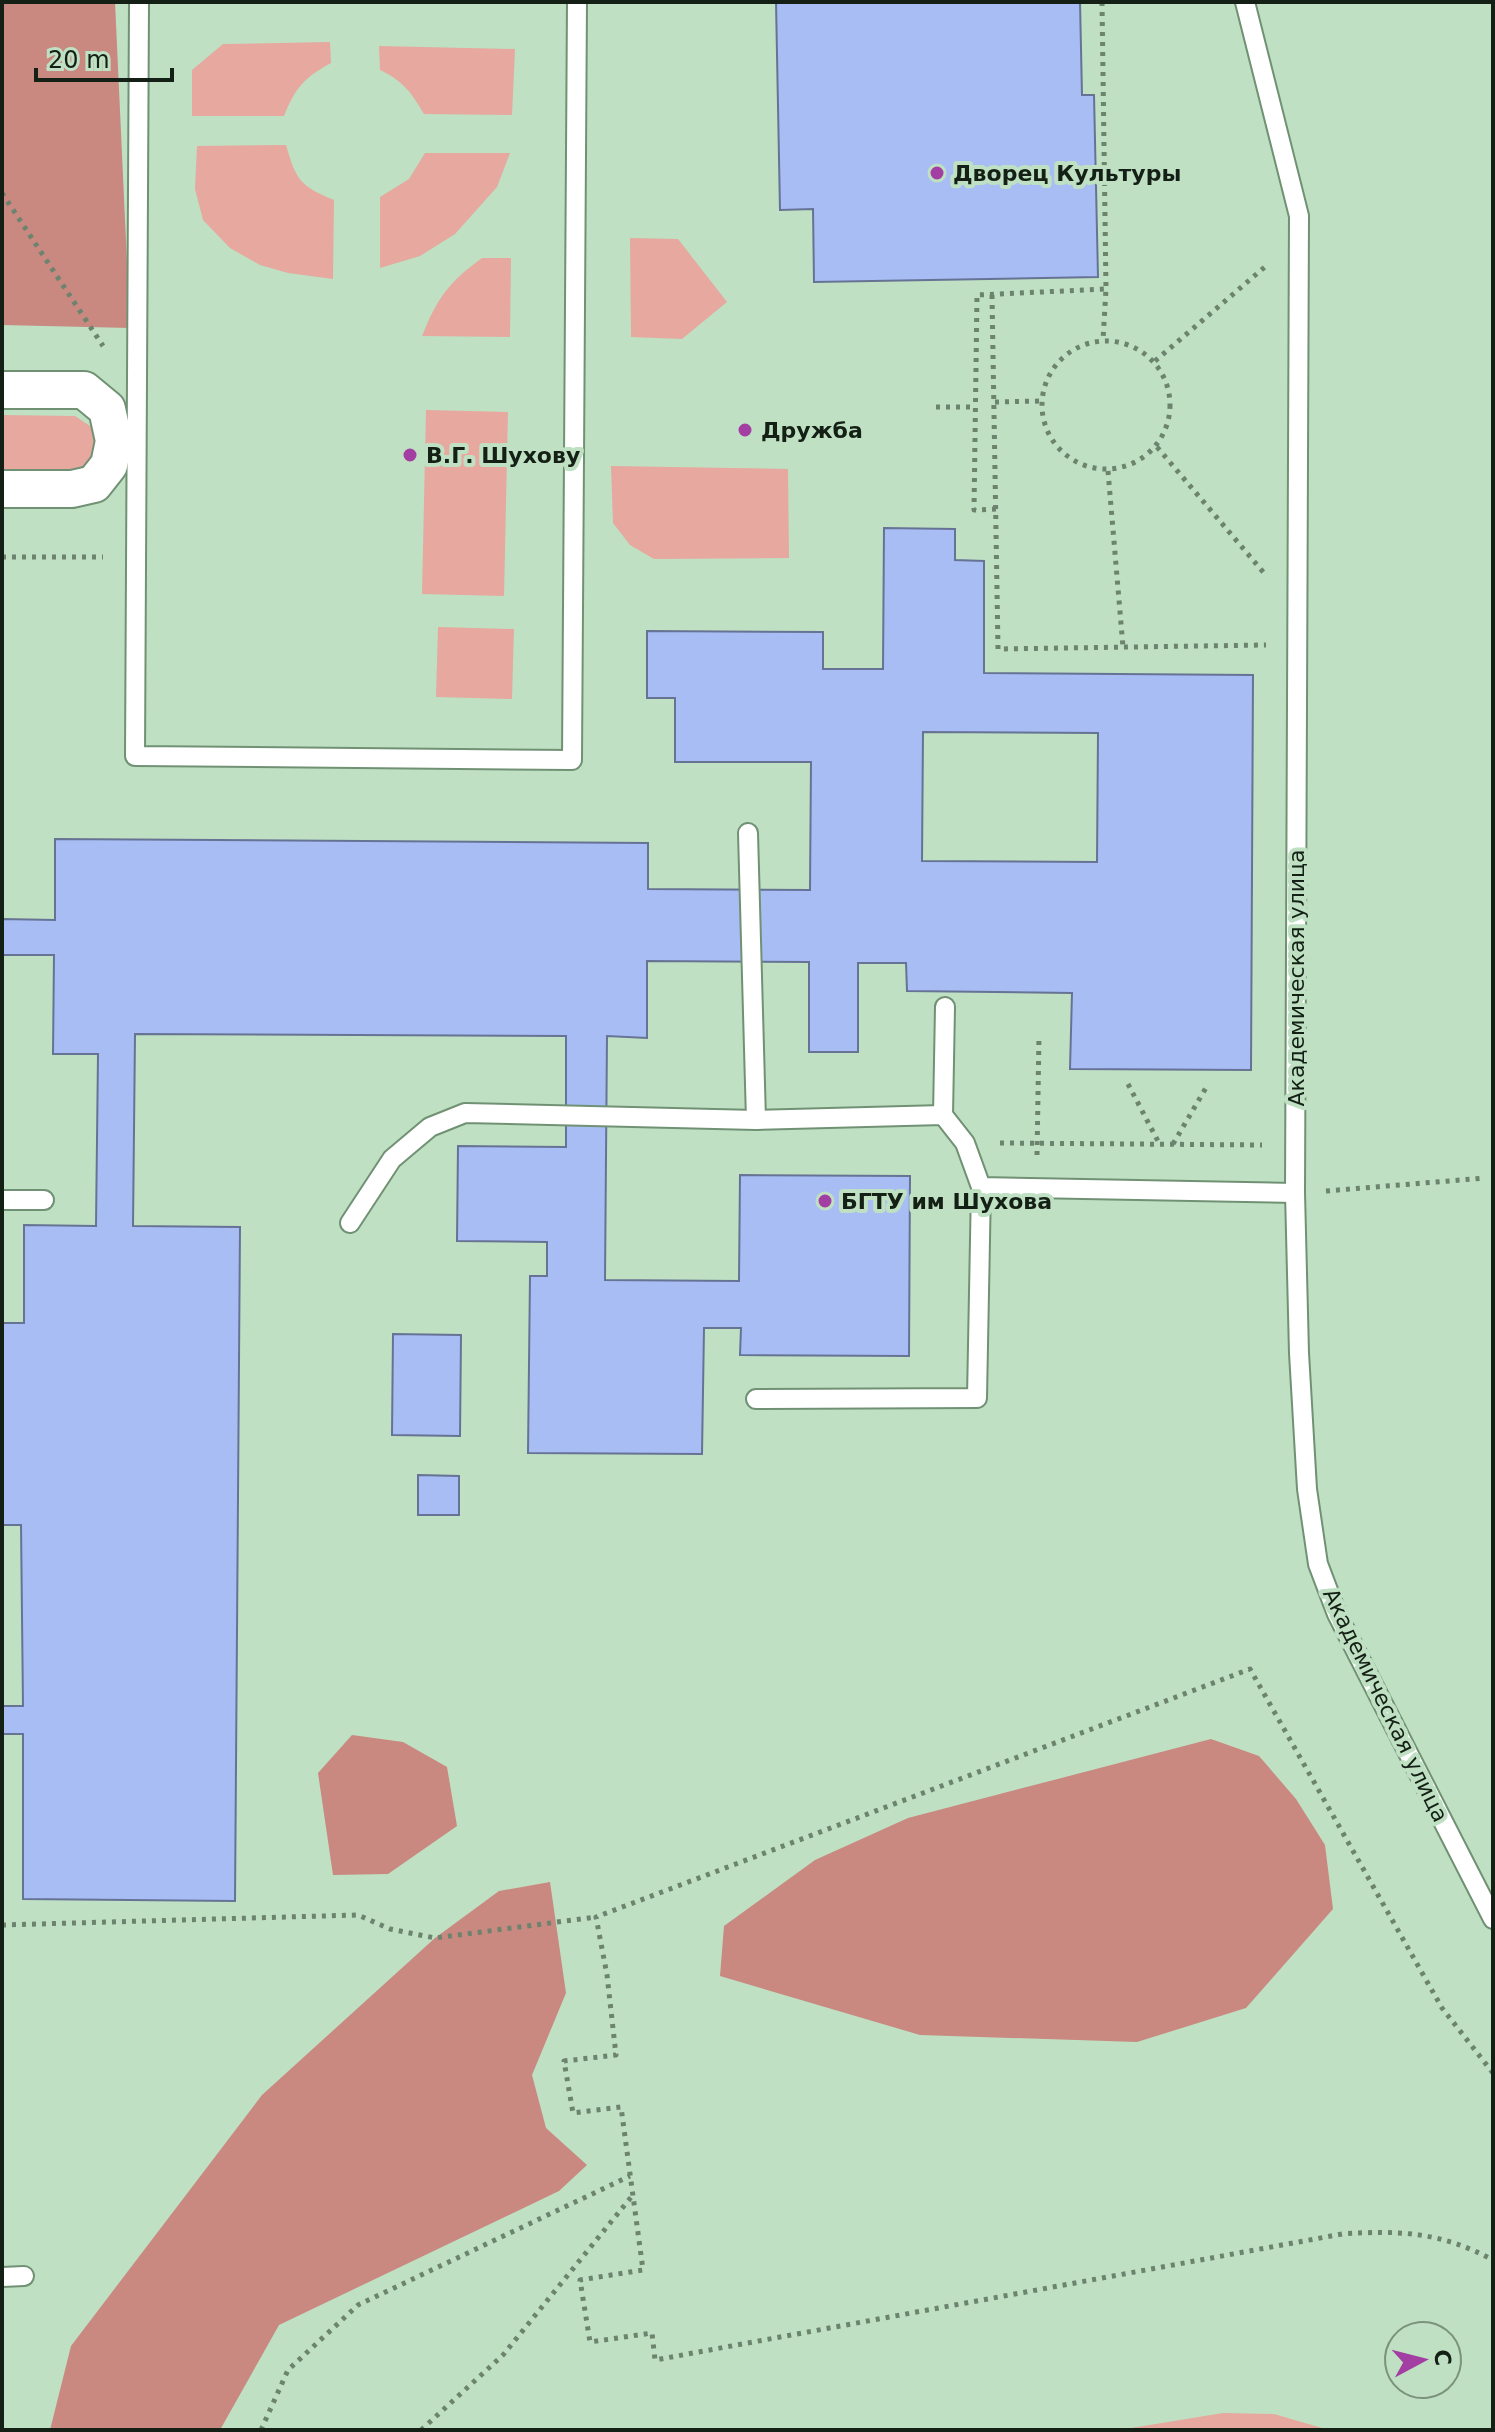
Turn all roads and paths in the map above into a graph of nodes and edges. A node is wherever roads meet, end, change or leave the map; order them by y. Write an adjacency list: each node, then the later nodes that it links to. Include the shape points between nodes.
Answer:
1 (139, 2): 12 (lane)
2 (577, 2): 22 (lane, via 572,760 135,756)
3 (1102, 2): 7 (path)
4 (1245, 2): 38 (lane, Академическая улица, via 1299,216)
5 (2, 193): 12 (path)
6 (1268, 264): 10 (path)
7 (1106, 289): 8 (path); 9 (path)
8 (992, 295): 14 (path); 16 (path, via 977,295)
9 (1103, 340): 10 (path, via 1131,344); 13 (path, via 1080,345 1061,359 1047,378)
10 (1155, 361): 17 (path, via 1172,403)
11 (2, 390): 19 (street, via 84,390 107,409 114,441 109,465 94,484)
12 (137, 398): 22 (lane)
13 (1042, 401): 14 (path); 18 (path, via 1045,428 1059,450 1082,466)
14 (995, 402): 20 (path)
15 (936, 407): 16 (path)
16 (976, 407): 20 (path, via 974,510)
17 (1157, 447): 18 (path, via 1135,464); 23 (path)
18 (1108, 471): 25 (path)
19 (2, 489)
20 (996, 509): 25 (path, via 998,649)
21 (2, 557): 22 (path)
22 (136, 557)
23 (1265, 574)
24 (1275, 645): 25 (path)
25 (1123, 647)
26 (748, 833): 32 (lane)
27 (945, 1007): 31 (lane)
28 (1039, 1035): 37 (path)
29 (1128, 1084): 33 (path)
30 (1207, 1086): 34 (path)
31 (943, 1115): 32 (lane); 36 (lane, via 965,1143)
32 (756, 1120): 41 (lane, via 465,1113 430,1127 392,1159)
33 (1160, 1145)
34 (1173, 1145)
35 (1485, 1178): 38 (path)
36 (981, 1187): 37 (lane); 42 (lane, via 977,1398)
37 (1036, 1188): 38 (lane)
38 (1295, 1193): 44 (lane, Академическая улица, via 1306,1474 1318,1564 1337,1614)
39 (2, 1200): 40 (lane)
40 (44, 1200)
41 (350, 1223)
42 (756, 1399)
43 (596, 1917): 45 (path, via 435,1938 390,1929 358,1915); 46 (path, via 1250,1669 1442,2008); 47 (path, via 616,2055 564,2061 573,2113 621,2107)
44 (1493, 1919)
45 (2, 1925)
46 (1493, 2073)
47 (630, 2176): 48 (path); 52 (path, via 358,2305 288,2370)
48 (632, 2195): 49 (path, via 643,2270 580,2280 590,2342 652,2333 655,2360 1342,2234 1387,2231 1431,2236); 53 (path, via 503,2355)
49 (1493, 2260)
50 (24, 2276): 51 (lane)
51 (2, 2277)
52 (261, 2430)
53 (421, 2430)

